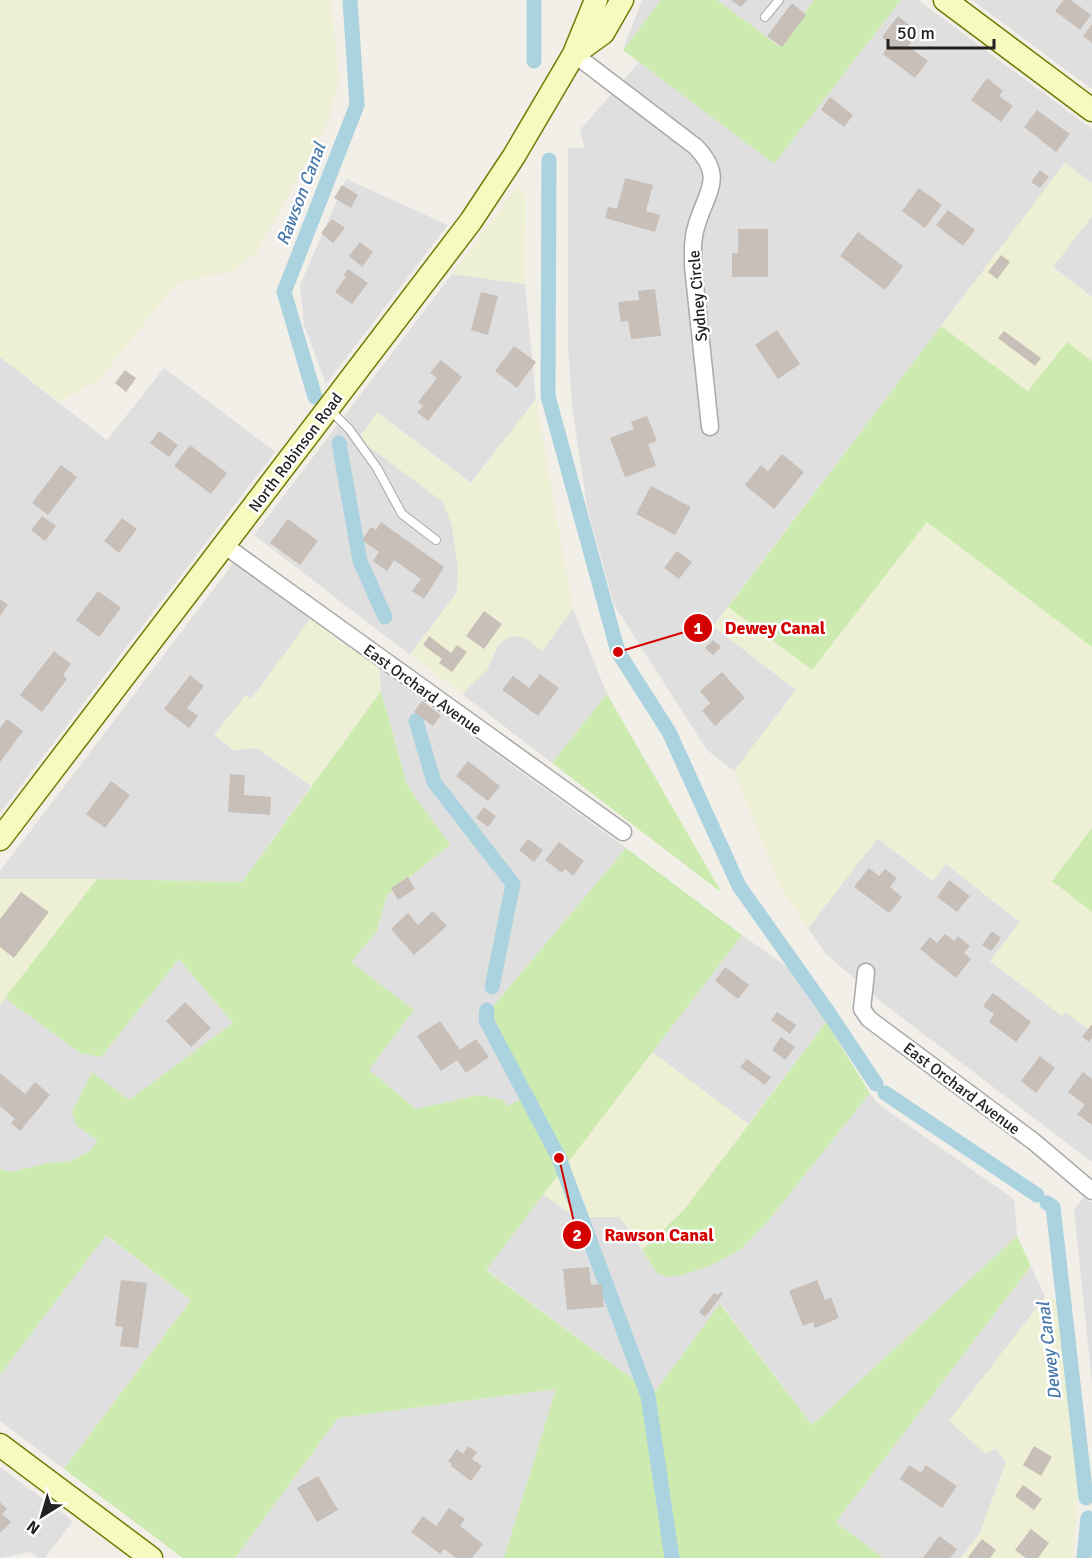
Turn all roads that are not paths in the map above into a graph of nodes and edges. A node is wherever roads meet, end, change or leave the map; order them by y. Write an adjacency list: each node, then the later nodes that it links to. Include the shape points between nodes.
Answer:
1 (596, 0): 6 (street, North Robinson Road)
2 (622, 0): 6 (street, North Robinson Road, via 603,33)
3 (778, 0): 5 (lane)
4 (945, 0): 7 (street)
5 (765, 17)
6 (574, 54): 8 (street, North Robinson Road, via 471,221); 9 (street, Sydney Circle, via 696,147 712,171 712,186 692,241)
7 (1092, 110)
8 (328, 408): 10 (lane, via 377,468 402,514); 11 (street, North Robinson Road)
9 (710, 427)
10 (436, 540)
11 (224, 545): 12 (street, East Orchard Avenue); 13 (street, North Robinson Road)
12 (622, 832)
13 (0, 839)
14 (866, 972): 15 (street, East Orchard Avenue, via 862,1010 869,1019 1033,1141)
15 (1092, 1191)
16 (0, 1445): 17 (street)
17 (150, 1558)

